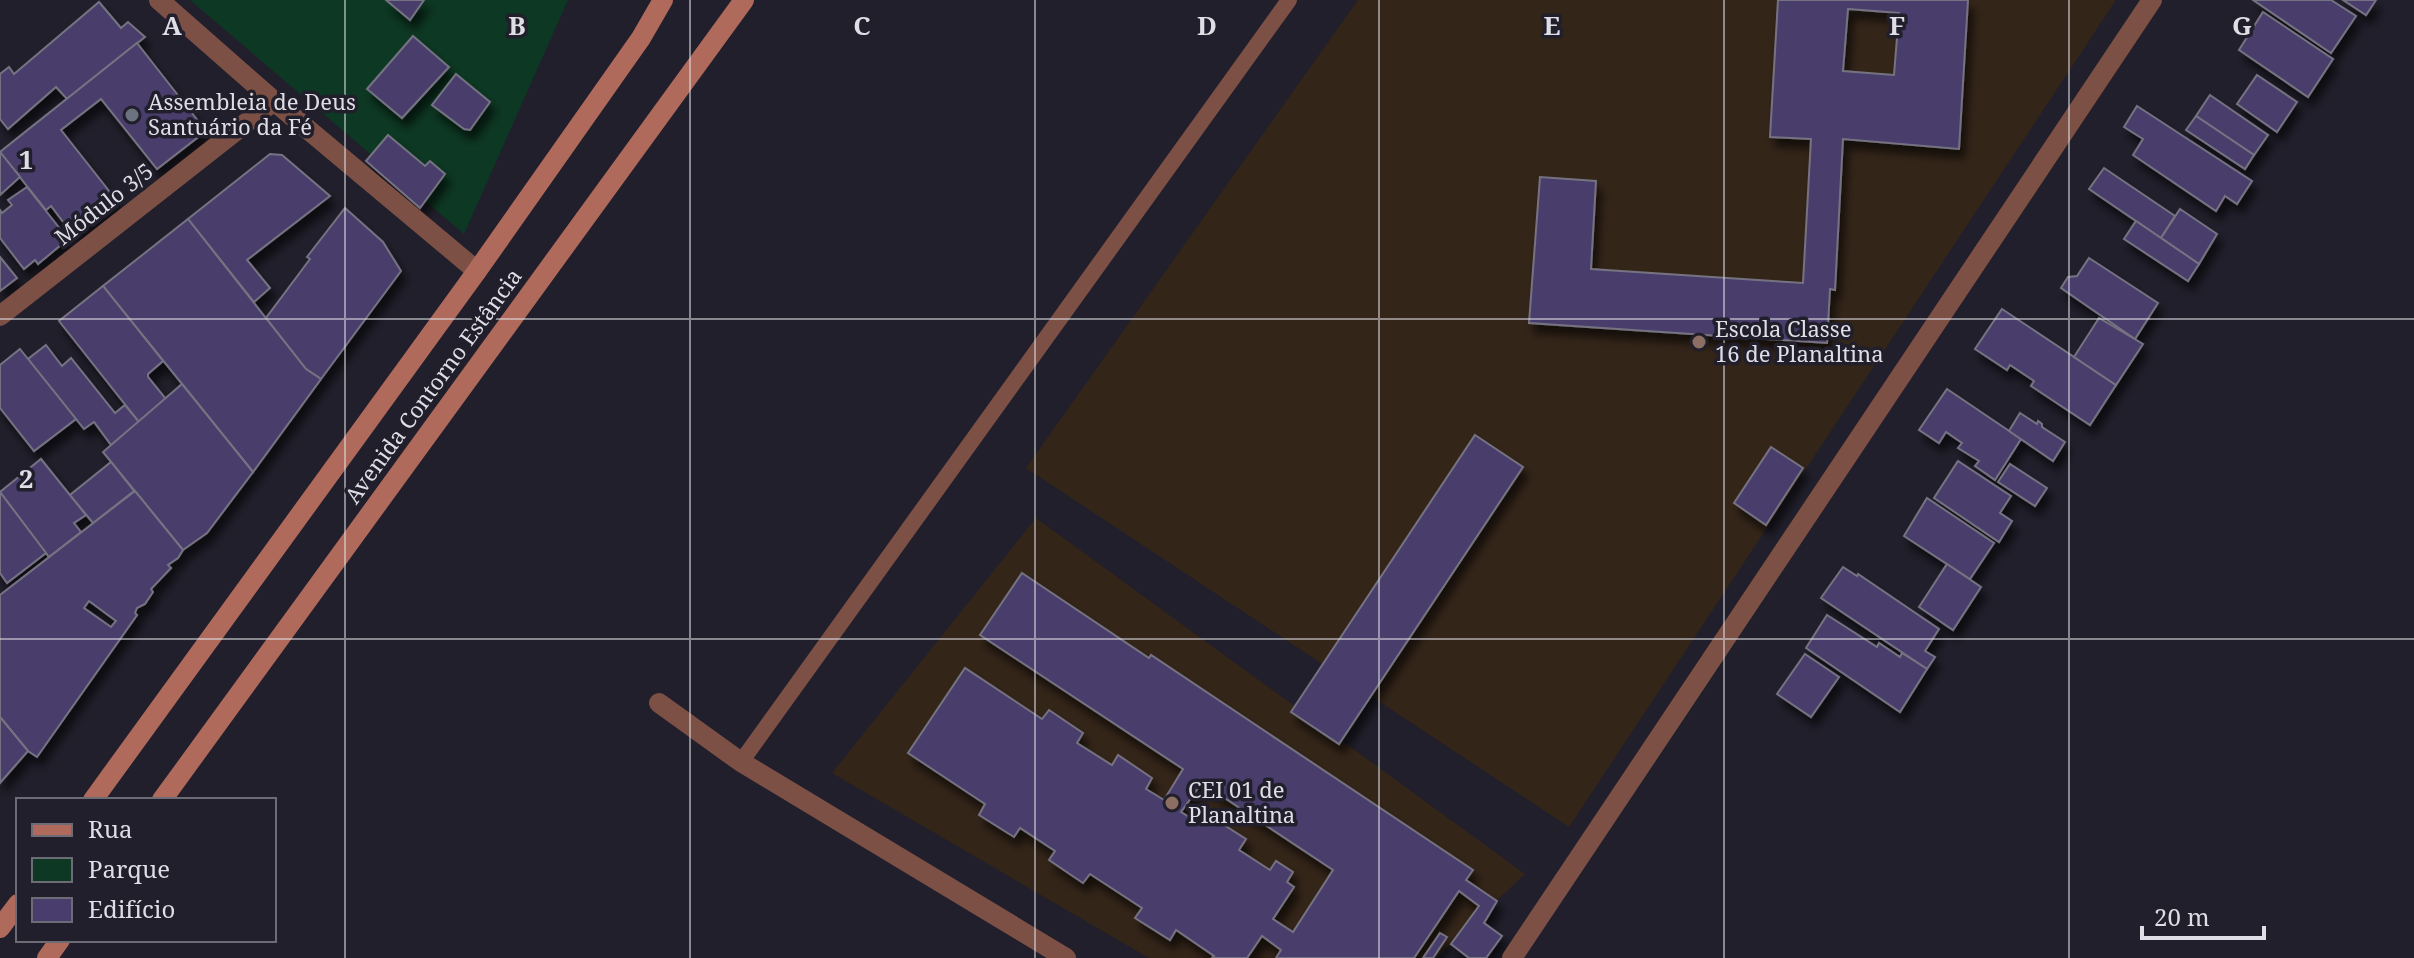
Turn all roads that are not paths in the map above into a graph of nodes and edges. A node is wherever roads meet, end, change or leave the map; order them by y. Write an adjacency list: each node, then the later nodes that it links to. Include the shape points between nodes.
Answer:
1 (159, 0): 6 (street)
2 (663, 0): 7 (street, Avenida Contorno Estância)
3 (744, 0): 12 (street, Avenida Contorno Estância)
4 (1289, 0): 10 (lane)
5 (2152, 0): 16 (street)
6 (274, 101): 7 (street); 8 (street, Módulo 3/5)
7 (477, 271): 11 (street, Avenida Contorno Estância)
8 (0, 316)
9 (659, 703): 10 (street)
10 (741, 762): 15 (street)
11 (94, 798)
12 (163, 798)
13 (16, 907): 14 (street)
14 (0, 928)
15 (1066, 958)
16 (1512, 958)

